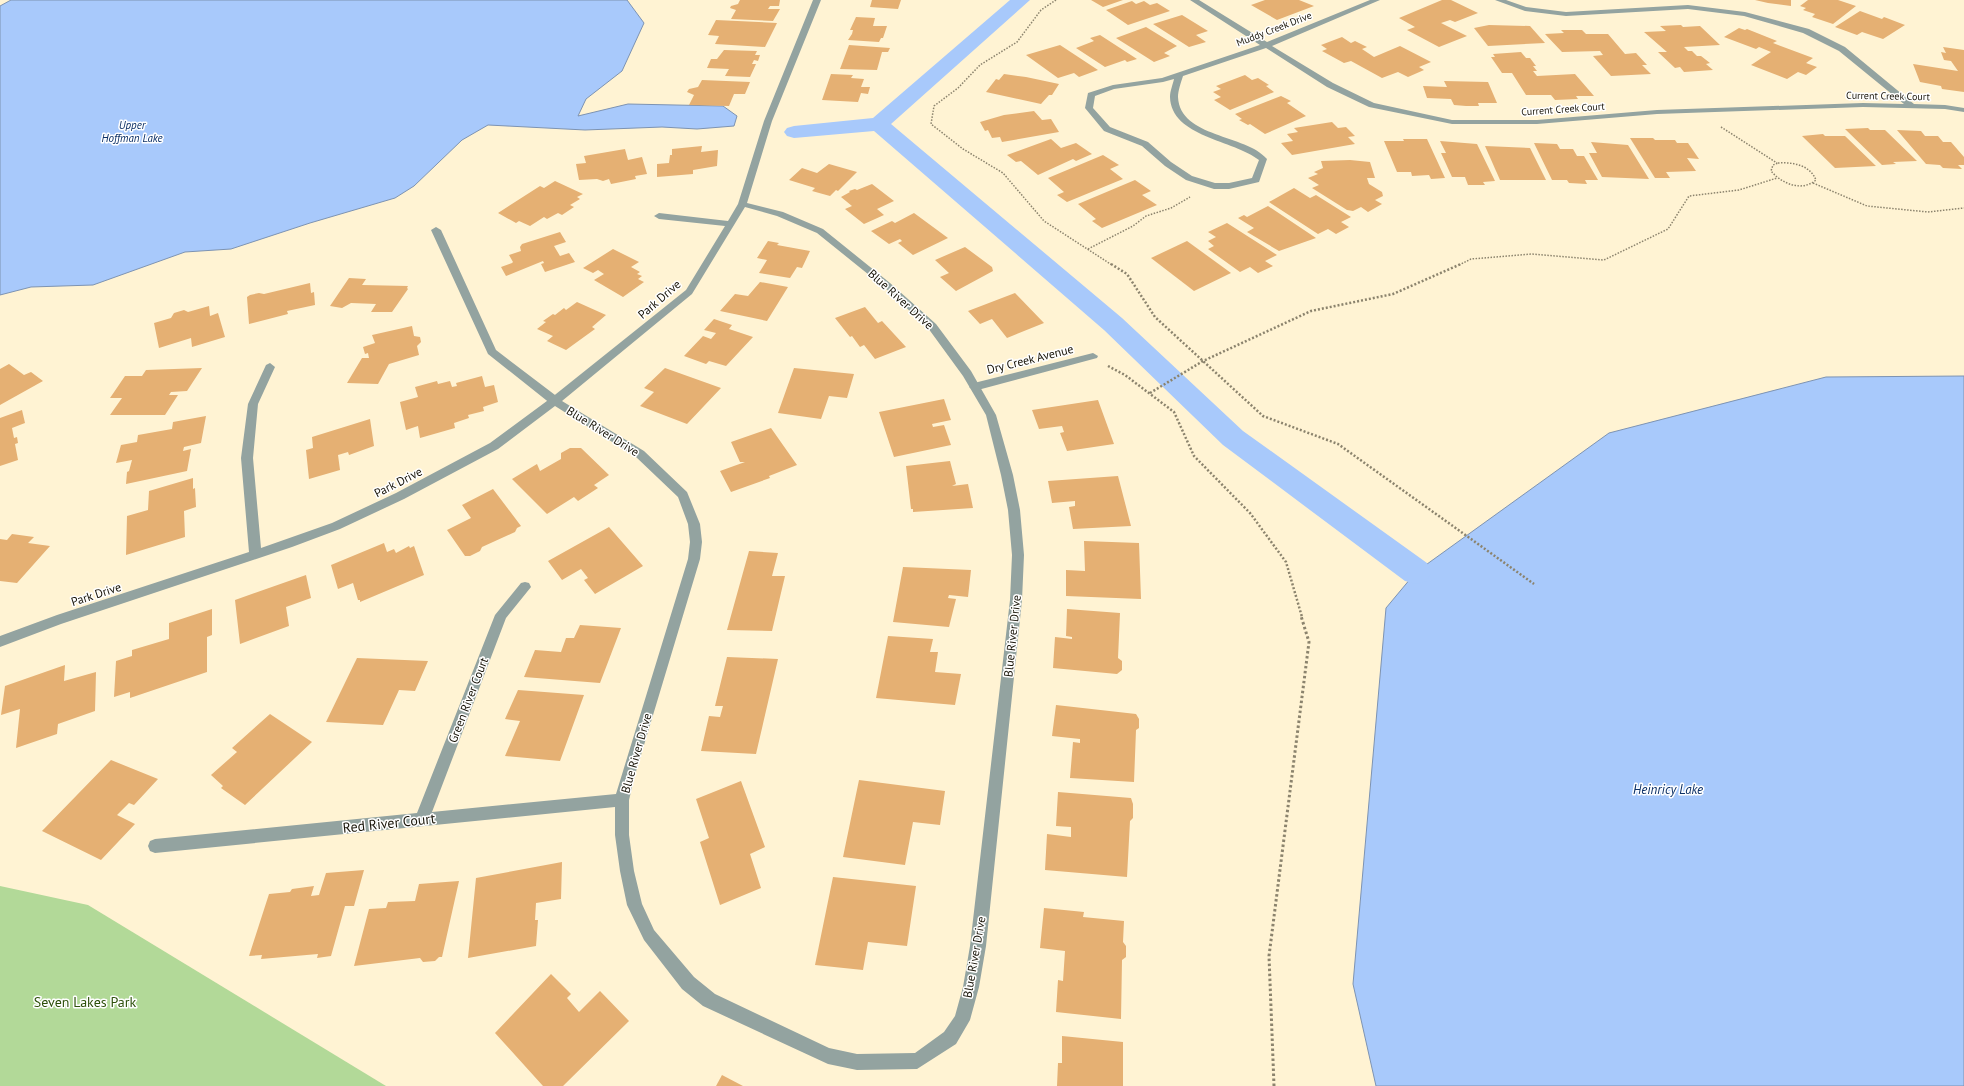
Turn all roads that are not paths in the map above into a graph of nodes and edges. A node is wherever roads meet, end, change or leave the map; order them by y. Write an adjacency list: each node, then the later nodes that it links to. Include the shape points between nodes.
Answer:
1 (817, 0): 9 (street, Park Drive, via 768,121)
2 (1194, 0): 5 (street, Current Creek Court)
3 (1376, 0): 5 (street, Muddy Creek Drive)
4 (1499, 0): 7 (street, via 1526,8 1566,14 1688,7 1745,14 1806,31 1842,49)
5 (1266, 45): 6 (street, Muddy Creek Drive); 7 (street, Current Creek Court, via 1330,85 1372,105 1452,122 1538,122 1703,110)
6 (1179, 75): 6 (street, Muddy Creek Drive, via 1163,80 1113,87 1091,95 1089,108 1107,129 1146,144 1168,164 1189,178 1214,186 1230,186 1256,180 1262,160 1252,151 1198,130 1180,115 1174,97)
7 (1912, 106): 8 (street, Current Creek Court)
8 (1964, 110)
9 (742, 204): 11 (street, Park Drive); 15 (street, Blue River Drive, via 780,214 820,231 887,285 932,326)
10 (659, 216): 11 (street)
11 (730, 224): 16 (street, Park Drive, via 689,292)
12 (436, 230): 16 (street, Blue River Drive, via 492,352)
13 (1093, 356): 15 (street, Dry Creek Avenue)
14 (270, 367): 17 (street, via 253,404 247,458)
15 (974, 387): 20 (street, Blue River Drive, via 991,415 1007,475 1015,518 1018,555 978,946 962,1020 950,1038 917,1061 857,1062 828,1056 709,1000 688,983 648,935 635,905 627,871 622,835)
16 (555, 401): 17 (street, Park Drive, via 494,446 400,496 336,526); 20 (street, Blue River Drive, via 640,454 683,495 694,524 694,559)
17 (255, 554): 19 (street, Park Drive, via 57,620)
18 (525, 587): 21 (street, Green River Court, via 501,615)
19 (0, 642)
20 (622, 800): 21 (street, Red River Court)
21 (422, 820): 22 (street, Red River Court)
22 (156, 846)

